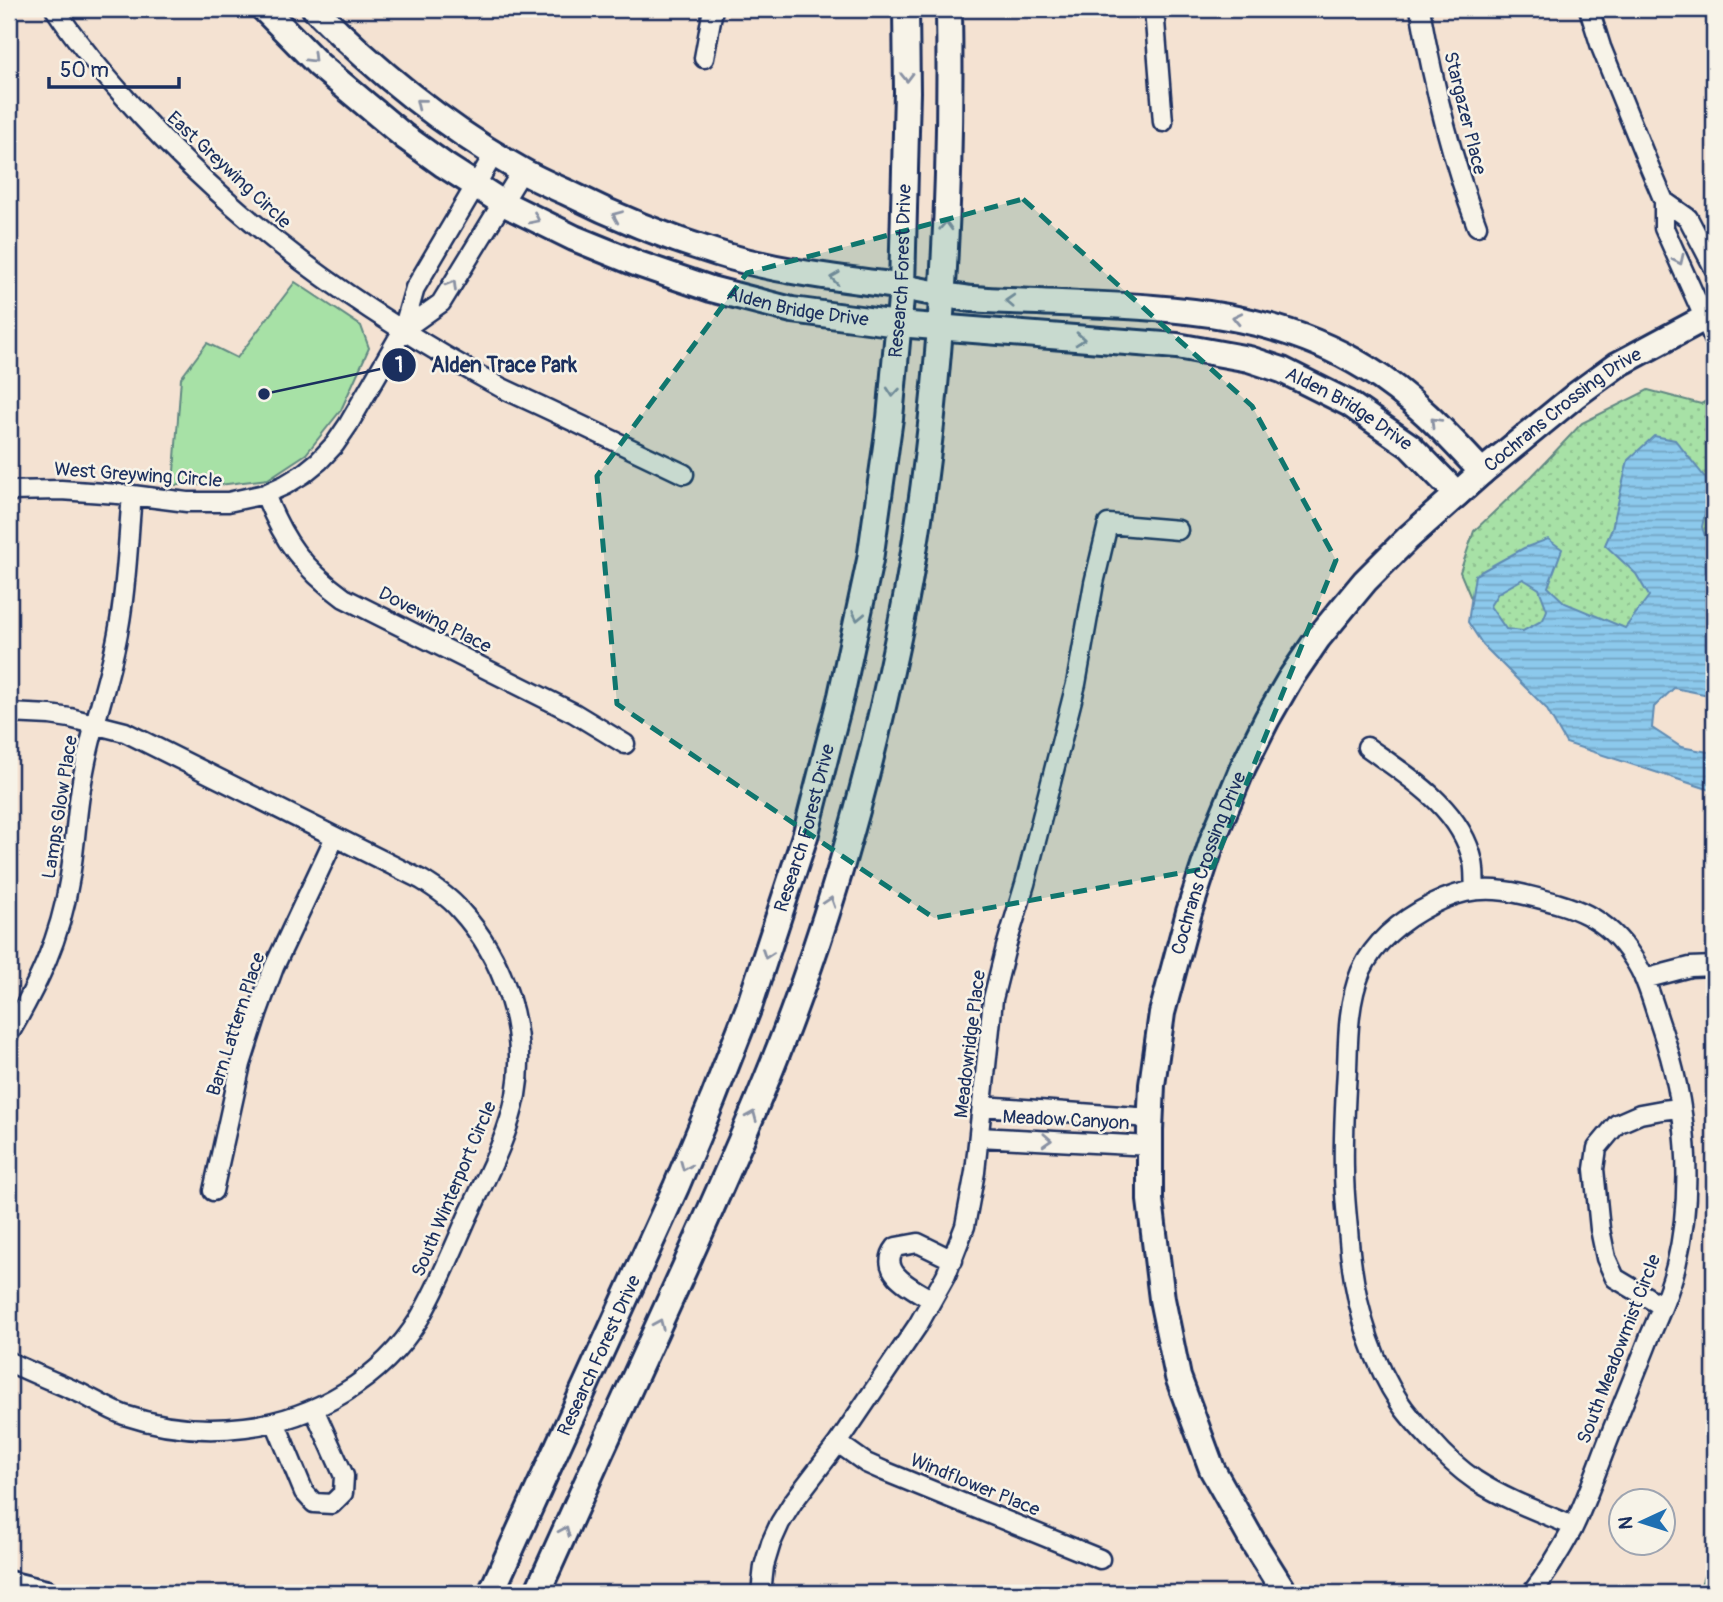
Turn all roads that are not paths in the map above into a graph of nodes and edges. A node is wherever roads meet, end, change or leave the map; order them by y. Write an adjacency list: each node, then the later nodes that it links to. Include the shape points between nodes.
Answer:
1 (55, 9): 24 (street, East Greywing Circle, via 102,72 182,160 256,227 351,298)
2 (264, 9): 14 (street, Alden Bridge Drive, one-way to 14, via 364,104)
3 (315, 9): 12 (street, Alden Bridge Drive, one-way to 3, via 430,110)
4 (713, 9): 10 (street)
5 (906, 9): 19 (street, Research Forest Drive, one-way to 19)
6 (949, 9): 20 (street, one-way to 6)
7 (1154, 9): 11 (street)
8 (1420, 9): 17 (street, Stargazer Place, via 1443,124)
9 (1589, 9): 15 (street)
10 (704, 58)
11 (1163, 122)
12 (494, 154): 13 (street, Alden Bridge Drive); 14 (street)
13 (522, 171): 16 (street); 19 (street, Alden Bridge Drive, one-way to 13, via 719,254 591,205)
14 (475, 186): 16 (street, Alden Bridge Drive); 24 (street, via 415,288)
15 (1664, 201): 18 (street, via 1688,218); 21 (street, one-way to 21, via 1664,228)
16 (503, 203): 22 (street, Alden Bridge Drive, one-way to 22, via 574,238 710,289 792,310); 24 (street, one-way to 16, via 441,303)
17 (1477, 226)
18 (1714, 268)
19 (902, 288): 20 (street, Alden Bridge Drive); 22 (street, Research Forest Drive)
20 (943, 294): 23 (street); 25 (street, Alden Bridge Drive, one-way to 20, via 1430,416 1399,391 1366,368 1293,333 1221,314)
21 (1711, 323): 25 (street, Cochrans Crossing Drive, via 1616,365)
22 (898, 324): 23 (street, Alden Bridge Drive); 58 (street, Research Forest Drive, one-way to 58, via 870,560 806,833 749,1007 713,1099)
23 (939, 327): 29 (street, Alden Bridge Drive, one-way to 29, via 1177,346 1260,362 1348,403 1410,446); 59 (street, one-way to 23, via 747,1128 817,943 884,705 912,567)
24 (403, 330): 26 (street, East Greywing Circle, via 504,388); 28 (street, West Greywing Circle, via 335,444 303,474)
25 (1482, 472): 29 (street, Cochrans Crossing Drive)
26 (684, 474)
27 (9, 491): 30 (street, West Greywing Circle)
28 (265, 494): 30 (street, West Greywing Circle, via 228,502); 34 (street, Dovewing Place, via 296,554 344,598 574,713)
29 (1457, 494): 43 (street, Cochrans Crossing Drive, via 1365,581 1318,638 1290,679 1243,767 1213,839 1162,1013)
30 (132, 495): 33 (street, Lamps Glow Place, via 120,624)
31 (1178, 530): 41 (street, Meadowridge Place, via 1108,524 1076,684 993,999)
32 (9, 713): 33 (street, South Winterport Circle, via 50,715)
33 (96, 725): 36 (street, South Winterport Circle, via 125,732); 40 (street, Lamps Glow Place, via 82,782 62,915 33,993)
34 (625, 744)
35 (1367, 747): 37 (street, via 1447,811 1474,862)
36 (335, 837): 46 (street, Barn Lattern Place, via 258,1011 241,1064); 51 (street, South Winterport Circle, via 422,880 458,906 495,961 512,1003 519,1073 498,1149 418,1320 367,1377)
37 (1475, 889): 39 (street, South Meadowmist Circle, via 1500,888 1592,916 1611,928); 54 (street, via 1439,901 1403,921 1361,972 1349,1024 1345,1112 1349,1245 1360,1309 1376,1357 1408,1414 1444,1455 1474,1480)
38 (1714, 966): 39 (street)
39 (1644, 979): 42 (street, South Meadowmist Circle, via 1673,1066)
40 (9, 1034)
41 (982, 1106): 43 (street, Meadow Canyon); 44 (street, Meadowridge Place)
42 (1681, 1108): 49 (street, South Meadowmist Circle, via 1684,1214 1675,1268); 49 (street, via 1640,1114 1617,1124 1597,1148 1594,1169 1600,1229 1615,1278)
43 (1150, 1118): 45 (street, Cochrans Crossing Drive)
44 (979, 1137): 45 (street, Meadow Canyon, one-way to 45); 47 (street, Meadowridge Place, via 965,1226)
45 (1150, 1146): 61 (street, Cochrans Crossing Drive, via 1150,1200 1162,1299 1178,1377 1212,1469)
46 (213, 1191)
47 (953, 1260): 48 (street, Meadowridge Place); 48 (street, via 918,1243 896,1247 891,1253 894,1274)
48 (932, 1300): 53 (street, Meadowridge Place)
49 (1662, 1306): 54 (street, South Meadowmist Circle)
50 (9, 1362): 52 (street, South Winterport Circle, via 122,1414 165,1426 221,1429)
51 (314, 1409): 52 (street, South Winterport Circle); 52 (street, via 344,1476 343,1493 332,1504 314,1503 304,1492)
52 (275, 1422)
53 (838, 1443): 55 (street, Windflower Place, via 884,1471); 60 (street, Meadowridge Place, via 780,1523 764,1566)
54 (1573, 1527): 62 (street, South Meadowmist Circle)
55 (1100, 1559)
56 (9, 1584): 57 (street)
57 (46, 1593)
58 (491, 1593)
59 (537, 1593)
60 (761, 1593)
61 (1286, 1593)
62 (1532, 1593)

